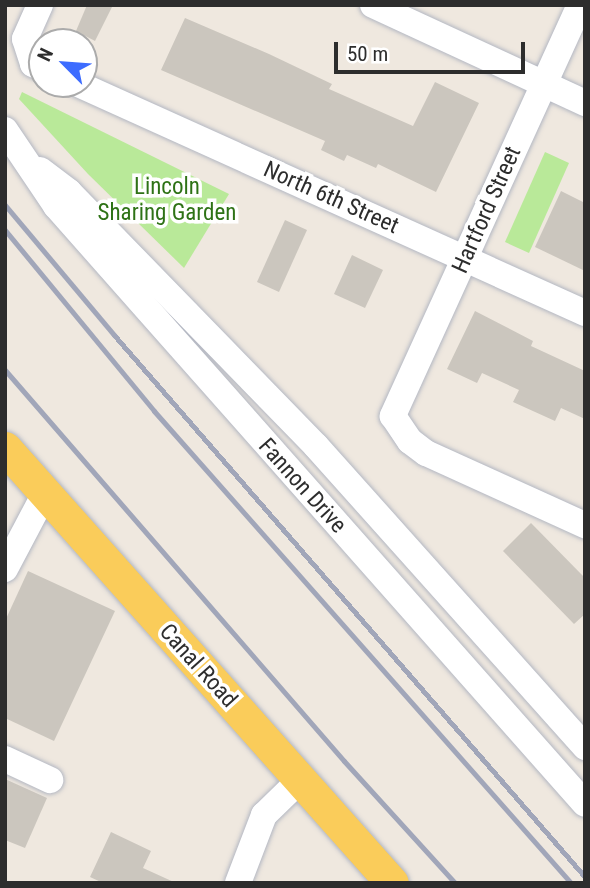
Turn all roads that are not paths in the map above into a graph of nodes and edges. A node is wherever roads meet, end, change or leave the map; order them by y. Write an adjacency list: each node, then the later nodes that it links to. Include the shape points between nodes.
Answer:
1 (40, 5): 4 (street)
2 (373, 5): 5 (street)
3 (580, 5): 5 (street, Hartford Street)
4 (30, 28)
5 (544, 83): 7 (street); 10 (street, Hartford Street)
6 (98, 93): 10 (street, North 6th Street)
7 (585, 103)
8 (5, 130): 9 (street, Fannon Drive)
9 (28, 160): 16 (street, Fannon Drive, via 69,192 316,446); 20 (street, Fannon Drive, via 56,206 129,291)
10 (465, 258): 11 (street, North 6th Street); 14 (street, Hartford Street, via 393,416 410,441 426,453)
11 (585, 313)
12 (5, 448): 13 (main road, Canal Road)
13 (44, 495): 15 (street); 19 (main road, Canal Road)
14 (585, 525)
15 (5, 569)
16 (585, 747)
17 (5, 759): 18 (street)
18 (50, 780)
19 (300, 780): 21 (street, via 264,816); 22 (main road, Canal Road)
20 (585, 804)
21 (239, 883)
22 (392, 883)

